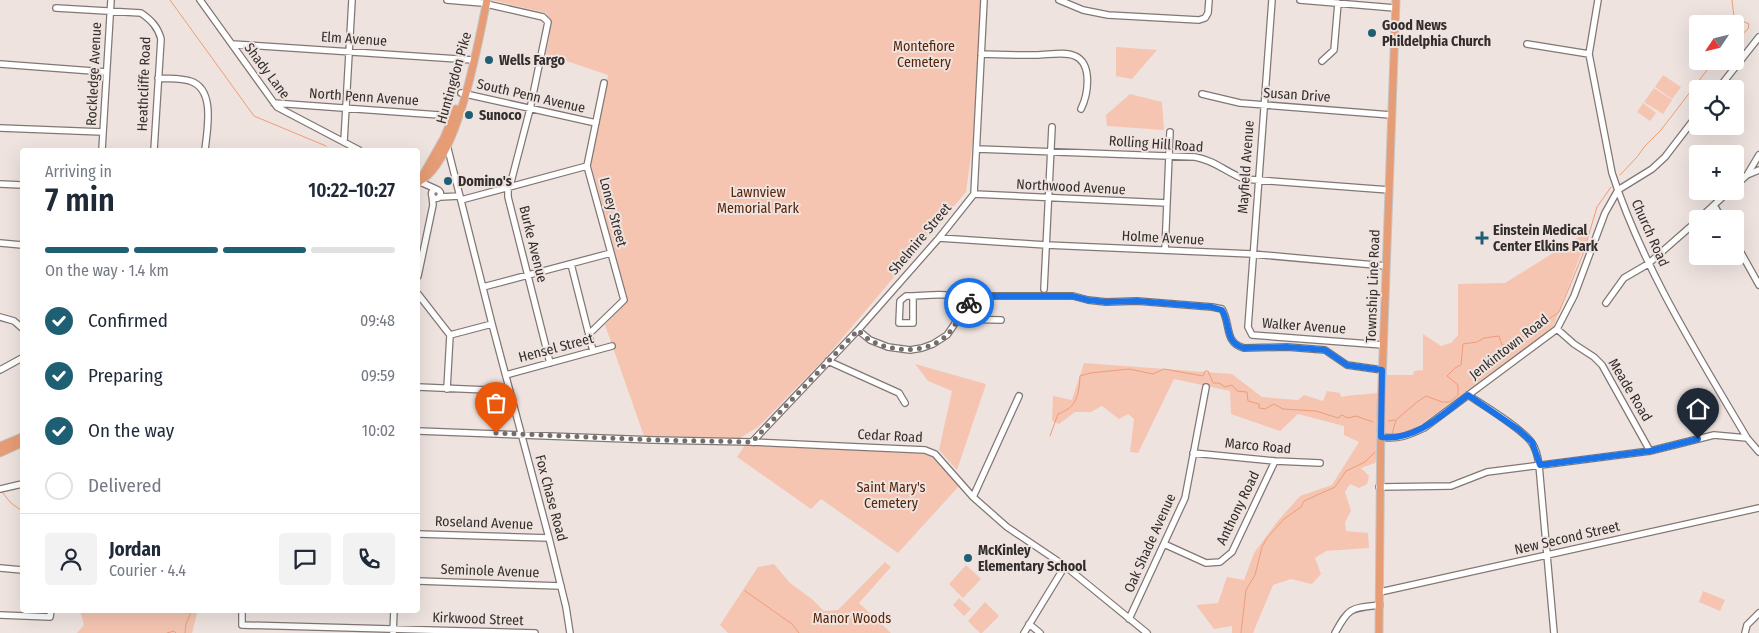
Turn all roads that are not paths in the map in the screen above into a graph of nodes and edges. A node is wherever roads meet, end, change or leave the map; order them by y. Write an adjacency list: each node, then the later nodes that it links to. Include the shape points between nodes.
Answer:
1 (111, 0): 15 (street, Rockledge Avenue)
2 (200, 0): 17 (street, Shady Lane)
3 (352, 0): 19 (street)
4 (448, 0): 11 (street)
5 (984, 0): 20 (street)
6 (1058, 0): 7 (street, via 1108,15 1199,20 1208,13)
7 (1209, 0)
8 (1272, 0): 32 (street, Mayfield Avenue)
9 (1300, 0): 12 (street)
10 (1598, 0): 21 (street, Church Road)
11 (485, 2): 22 (main road, Huntingdon Pike); 34 (street, Burke Avenue, via 544,17 548,22)
12 (1338, 3): 13 (street); 23 (street, via 1334,50)
13 (1396, 4): 36 (main road, Township Line Road)
14 (56, 8): 15 (street)
15 (110, 11): 25 (street, Rockledge Avenue); 26 (street, Heathcliffe Road, via 141,13 159,31)
16 (1759, 37): 27 (street)
17 (232, 44): 19 (street, Elm Avenue); 31 (street, Shady Lane)
18 (1527, 44): 21 (street)
19 (349, 51): 22 (street, Elm Avenue); 33 (street)
20 (982, 54): 35 (street, via 1067,54 1078,57 1084,62 1086,71); 50 (street)
21 (1589, 54): 66 (street, Church Road)
22 (472, 60): 29 (main road, Huntingdon Pike)
23 (1322, 61)
24 (0, 64): 25 (street)
25 (106, 72): 42 (street, Rockledge Avenue)
26 (158, 78): 47 (street, Heathcliffe Road); 48 (street, via 191,81 205,94 208,103)
27 (1725, 80)
28 (604, 83): 38 (street, Loney Street)
29 (463, 93): 34 (street, South Penn Avenue); 37 (main road, Huntingdon Pike); 45 (main road, Huntingdon Pike)
30 (1202, 94): 32 (street, Susan Drive)
31 (274, 103): 33 (street, North Penn Avenue); 44 (street, Shady Lane, via 282,111)
32 (1264, 105): 36 (street, Susan Drive); 60 (street, Mayfield Avenue)
33 (346, 108): 37 (street, North Penn Avenue); 44 (street)
34 (530, 109): 38 (street, South Penn Avenue); 64 (street, Burke Avenue)
35 (1082, 109)
36 (1391, 115): 65 (main road, Township Line Road)
37 (453, 116): 58 (main road, Huntingdon Pike)
38 (596, 123): 54 (street, Loney Street)
39 (1689, 126): 66 (street, Jenkintown Road, via 1652,169)
40 (1052, 127): 51 (street)
41 (0, 128): 42 (street)
42 (103, 132): 46 (street, Rockledge Avenue)
43 (1170, 132): 52 (street)
44 (344, 142): 49 (street, Shady Lane)
45 (446, 145): 59 (main road, Huntingdon Pike, via 430,172); 69 (street, Fox Chase Road)
46 (102, 148)
47 (154, 148)
48 (205, 148)
49 (355, 148)
50 (977, 149): 51 (street, Rolling Hill Road); 68 (street)
51 (1051, 151): 52 (street, Rolling Hill Road); 70 (street)
52 (1170, 155): 60 (street, Rolling Hill Road, via 1205,158 1244,179); 72 (street)
53 (1759, 155): 56 (street)
54 (587, 166): 64 (street); 82 (street, Loney Street)
55 (1759, 170): 56 (street)
56 (1747, 175): 57 (street)
57 (1744, 178)
58 (420, 179)
59 (420, 180)
60 (1258, 180): 65 (street, Rolling Hill Road); 83 (street, Mayfield Avenue)
61 (420, 183): 67 (street)
62 (0, 184): 63 (street)
63 (20, 185)
64 (508, 187): 69 (street); 89 (street, Burke Avenue)
65 (1389, 190): 87 (main road, Township Line Road)
66 (1618, 190): 86 (street, Church Road); 102 (street, Jenkintown Road, via 1605,213)
67 (436, 193): 69 (street); 88 (street)
68 (974, 194): 70 (street, Northwood Avenue); 77 (street, Shelmire Street)
69 (460, 198): 91 (street, Fox Chase Road)
70 (1048, 199): 72 (street, Northwood Avenue); 80 (street)
71 (1719, 200): 73 (street)
72 (1167, 203): 81 (street)
73 (1714, 205): 74 (street); 75 (street)
74 (1708, 210)
75 (1717, 210)
76 (1689, 227): 86 (street)
77 (939, 238): 80 (street, Holme Avenue); 103 (street, Shelmire Street)
78 (0, 243): 79 (street)
79 (20, 245)
80 (1046, 245): 81 (street, Holme Avenue); 92 (street)
81 (1165, 250): 83 (street, Holme Avenue)
82 (611, 254): 85 (street); 104 (street, Loney Street, via 624,300)
83 (1252, 254): 87 (street, Holme Avenue); 106 (street, Mayfield Avenue, via 1248,327)
84 (1744, 258): 90 (street)
85 (571, 264): 89 (street); 104 (street)
86 (1648, 264): 96 (street, via 1624,278); 128 (street, Church Road)
87 (1386, 266): 107 (main road, Township Line Road)
88 (420, 267)
89 (528, 276): 91 (street); 112 (street, Burke Avenue)
90 (1759, 284)
91 (483, 287): 100 (street, Fox Chase Road)
92 (1044, 289)
93 (913, 296): 93 (street, via 906,296 900,302 900,323 913,323); 95 (street, via 942,294)
94 (420, 297): 105 (street)
95 (970, 301): 98 (street); 114 (street, via 974,296 1044,295 1106,302 1212,307 1222,310 1227,318 1229,338 1237,346 1325,350 1347,365)
96 (1606, 303)
97 (0, 316): 101 (street)
98 (957, 319): 99 (street); 103 (street, via 947,335 933,344 910,350 888,347 870,340)
99 (1001, 320)
100 (492, 324): 105 (street); 115 (street, Fox Chase Road)
101 (20, 326)
102 (1558, 329): 120 (street, Jenkintown Road); 134 (street, Meade Road, via 1602,365)
103 (858, 330): 111 (street, Shelmire Street)
104 (589, 334): 109 (street)
105 (450, 335): 118 (street)
106 (1252, 335): 107 (street, Walker Avenue)
107 (1383, 345): 114 (main road, Township Line Road)
108 (612, 346): 109 (street, Hensel Street)
109 (593, 351): 112 (street, Hensel Street)
110 (20, 359): 113 (street)
111 (828, 361): 122 (street, via 899,393); 123 (street, Shelmire Street)
112 (550, 363): 115 (street, Hensel Street)
113 (0, 370)
114 (1382, 370): 126 (main road, Township Line Road)
115 (506, 375): 119 (street, Fox Chase Road)
116 (420, 387): 118 (street)
117 (1206, 388): 137 (street, Oak Shade Avenue)
118 (447, 389): 119 (street)
119 (510, 391): 125 (street, Fox Chase Road)
120 (1468, 395): 126 (street, Jenkintown Road, via 1424,428 1403,438); 140 (street, via 1532,442)
121 (1019, 396): 144 (street)
122 (905, 403)
123 (762, 430): 129 (street); 130 (street, Shelmire Street); 131 (street)
124 (420, 431): 125 (street, Cedar Road)
125 (522, 435): 129 (street, Cedar Road); 147 (street, Fox Chase Road)
126 (1381, 437): 142 (main road, Township Line Road)
127 (20, 438): 133 (main road)
128 (1747, 438): 134 (street, via 1714,435); 135 (street, Church Road)
129 (739, 442): 130 (street, Cedar Road)
130 (752, 442): 131 (street, Cedar Road)
131 (770, 443): 144 (street, Cedar Road, via 925,450 935,454)
132 (20, 444): 136 (main road)
133 (0, 446)
134 (1650, 451): 140 (street)
135 (1759, 452)
136 (0, 453)
137 (1193, 453): 138 (street, Marco Road); 148 (street, Oak Shade Avenue, via 1184,498)
138 (1275, 461): 139 (street, Marco Road); 148 (street, Anthony Road, via 1232,552 1220,562 1206,563)
139 (1320, 463)
140 (1540, 465): 142 (street, via 1487,472 1451,486); 149 (street)
141 (20, 484): 143 (street)
142 (1380, 488): 155 (main road, Township Line Road)
143 (0, 489)
144 (973, 497): 150 (street, Cedar Road, via 1007,527)
145 (1759, 508): 149 (street, New Second Street)
146 (420, 534): 147 (street, Roseland Avenue)
147 (549, 538): 154 (street, Fox Chase Road)
148 (1164, 544): 162 (street, Oak Shade Avenue)
149 (1548, 555): 155 (street, New Second Street); 172 (street)
150 (1065, 566): 162 (street, Cedar Road); 163 (street)
151 (0, 568): 152 (street)
152 (20, 570)
153 (420, 581): 154 (street, Seminole Avenue)
154 (561, 586): 166 (street, Fox Chase Road)
155 (1380, 592): 156 (main road, Township Line Road)
156 (1380, 605): 170 (street, via 1349,611); 171 (main road, Township Line Road)
157 (50, 613): 161 (street)
158 (242, 613): 164 (street, Kirkwood Street, via 242,625)
159 (394, 613): 164 (street)
160 (1759, 614): 173 (street, via 1747,625)
161 (0, 615)
162 (1129, 620): 169 (street, Cedar Road)
163 (1029, 624): 167 (street); 168 (street)
164 (393, 631): 165 (street, Kirkwood Street)
165 (535, 633)
166 (570, 633)
167 (1024, 633)
168 (1040, 633)
169 (1147, 633)
170 (1335, 633)
171 (1379, 633)
172 (1554, 633)
173 (1745, 633)

